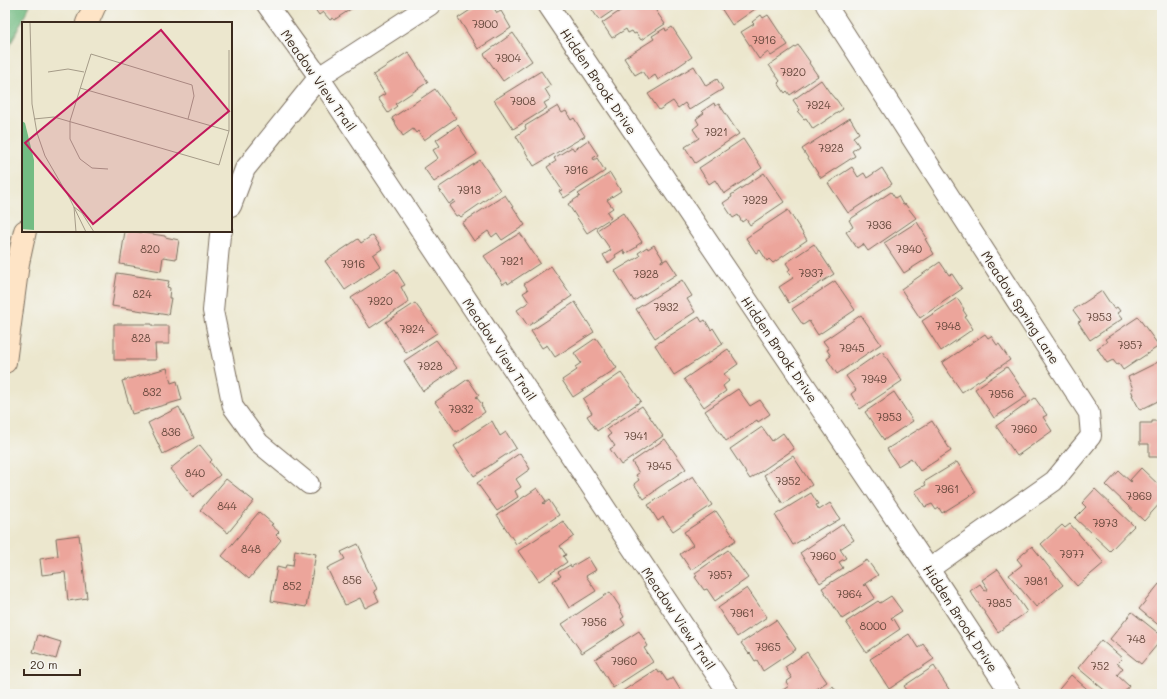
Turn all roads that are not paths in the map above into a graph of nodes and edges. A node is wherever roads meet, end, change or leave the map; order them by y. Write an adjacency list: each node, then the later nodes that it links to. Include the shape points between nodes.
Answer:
1 (95, 5): 6 (street)
2 (267, 5): 7 (street, Meadow View Trail)
3 (430, 5): 7 (street)
4 (548, 5): 13 (street, Hidden Brook Drive)
5 (826, 5): 13 (street, Meadow Spring Lane, via 1089,413 1091,436 1054,481)
6 (87, 22)
7 (318, 77): 8 (street, via 244,169); 14 (street, Meadow View Trail)
8 (232, 203)
9 (25, 232): 11 (street, via 18,263)
10 (222, 232): 12 (street, via 213,311 233,407 259,443)
11 (5, 362)
12 (309, 484)
13 (929, 569): 15 (street, Hidden Brook Drive)
14 (730, 694)
15 (1011, 694)

